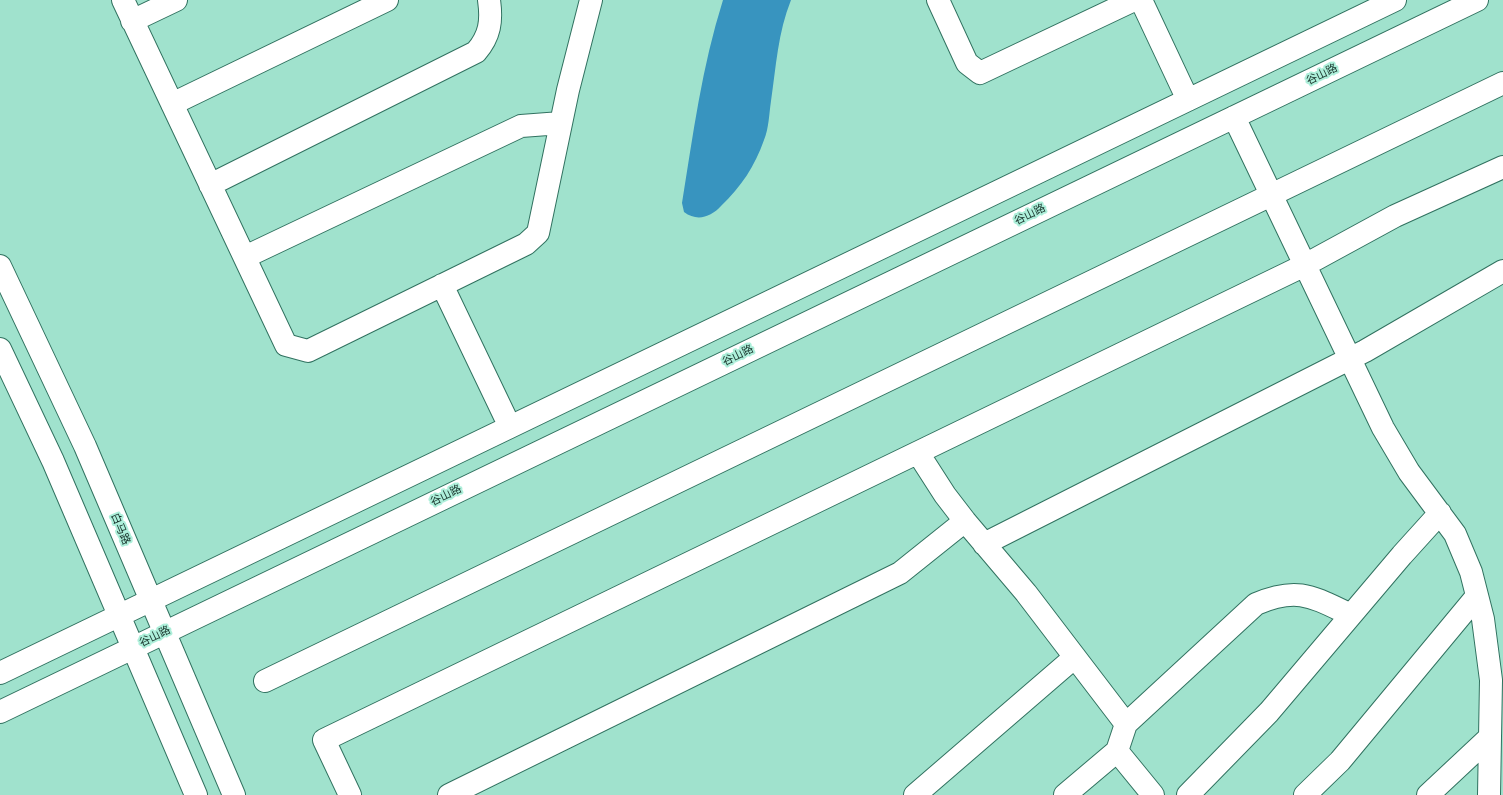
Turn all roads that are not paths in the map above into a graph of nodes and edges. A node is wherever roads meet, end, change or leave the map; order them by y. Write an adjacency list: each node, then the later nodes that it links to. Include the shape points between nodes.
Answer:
1 (123, 0): 11 (street)
2 (176, 0): 11 (street)
3 (387, 0): 14 (street)
4 (489, 0): 18 (street, via 491,26 476,52)
5 (591, 0): 16 (street)
6 (938, 0): 7 (street, via 967,63 980,73)
7 (1134, 0)
8 (1141, 0): 13 (street)
9 (1395, 0): 13 (street)
10 (1477, 0): 15 (street, 谷山路)
11 (132, 21): 14 (street)
12 (1503, 83): 19 (street)
13 (1188, 100): 27 (street)
14 (172, 104): 18 (street)
15 (1234, 117): 19 (street); 36 (street, 谷山路)
16 (561, 123): 20 (street, via 522,126); 24 (street, via 538,233 526,244)
17 (1503, 167): 21 (street, via 1395,216)
18 (210, 185): 20 (street)
19 (1271, 195): 21 (street); 40 (street)
20 (244, 257): 24 (street, via 286,345 308,351)
21 (1305, 265): 26 (street); 28 (street)
22 (0, 266): 33 (street, 白马路, via 85,446)
23 (1503, 271): 26 (street)
24 (442, 286): 27 (street)
25 (0, 349): 34 (street, via 53,461)
26 (1350, 358): 29 (street, via 1395,450); 31 (street)
27 (510, 426): 33 (street)
28 (918, 453): 30 (street); 47 (street, via 324,740)
29 (1440, 512): 32 (street, via 1466,557); 35 (street)
30 (965, 521): 31 (street); 48 (street, via 900,573)
31 (984, 544): 38 (street)
32 (1477, 596): 43 (street, via 1490,665); 53 (street, via 1340,761)
33 (150, 600): 34 (street); 36 (street, 白马路)
34 (119, 615): 37 (street); 39 (street)
35 (1351, 615): 42 (street, via 1310,596 1279,596 1256,604); 52 (street, via 1269,712)
36 (164, 633): 37 (street, 谷山路); 46 (street, 白马路)
37 (133, 648): 41 (street, 谷山路); 45 (street)
38 (1075, 657): 42 (street); 49 (street)
39 (0, 673)
40 (265, 681)
41 (0, 712)
42 (1126, 724): 44 (street)
43 (1490, 737): 54 (street); 55 (street)
44 (1117, 751): 50 (street); 51 (street)
45 (196, 795)
46 (234, 795)
47 (350, 795)
48 (449, 795)
49 (915, 795)
50 (1065, 795)
51 (1153, 795)
52 (1188, 795)
53 (1305, 795)
54 (1428, 795)
55 (1489, 795)

